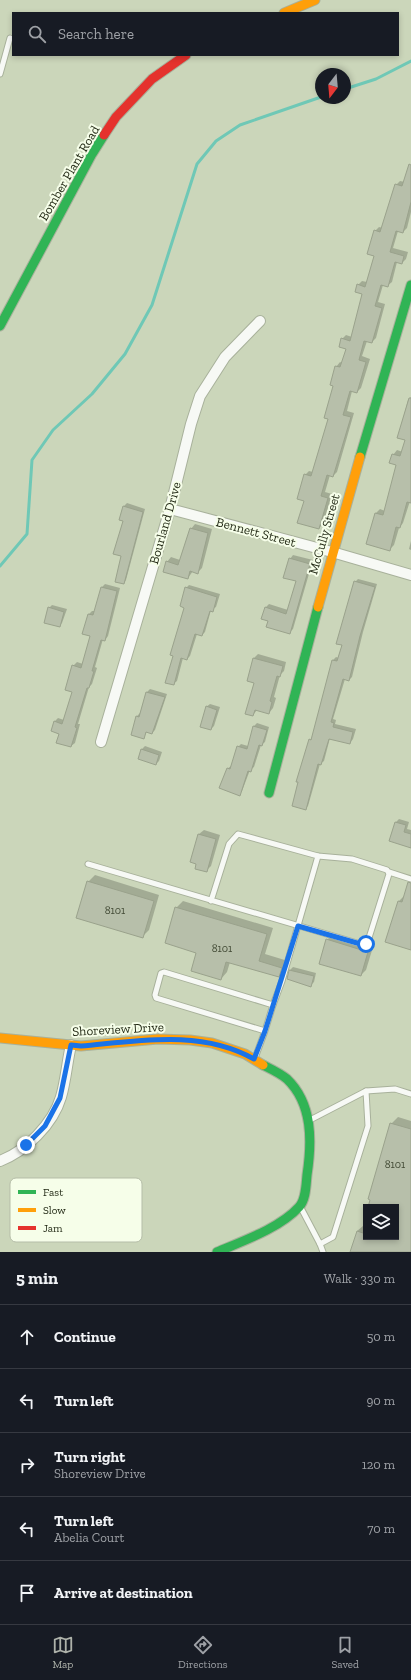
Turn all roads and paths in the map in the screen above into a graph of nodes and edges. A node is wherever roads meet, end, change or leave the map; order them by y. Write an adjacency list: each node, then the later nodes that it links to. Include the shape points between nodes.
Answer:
1 (315, 0): 2 (street)
2 (286, 12)
3 (10, 38): 5 (lane)
4 (185, 56): 8 (street, Bomber Plant Road, via 152,79 116,118 92,154)
5 (0, 74)
6 (411, 285): 10 (street, McCully Street)
7 (260, 321): 9 (street, Bourland Drive, via 226,357 200,396)
8 (0, 326)
9 (170, 509): 10 (street, Bennett Street); 12 (street, Bourland Drive)
10 (332, 552): 11 (street, Bennett Street); 13 (street, McCully Street)
11 (411, 575)
12 (101, 742)
13 (269, 793)
14 (318, 856): 16 (lane, via 352,859); 18 (lane, via 238,834 229,844); 19 (lane)
15 (88, 864): 18 (lane)
16 (389, 872): 17 (lane); 19 (lane, via 366,944)
17 (411, 879)
18 (211, 901): 19 (lane)
19 (298, 926): 20 (lane)
20 (273, 1005): 21 (lane); 21 (lane, via 161,973 156,998)
21 (265, 1031): 24 (lane)
22 (0, 1038): 23 (street, Shoreview Drive)
23 (71, 1045): 24 (street, Shoreview Drive, via 158,1039 190,1040 212,1043); 28 (street, via 60,1098 52,1115 26,1145 9,1158)
24 (254, 1059): 27 (street, Shoreview Drive, via 286,1078 300,1095)
25 (366, 1091): 26 (lane, via 395,1089); 27 (lane); 30 (lane, via 368,1126 333,1237)
26 (411, 1094)
27 (308, 1120): 29 (street, Shoreview Drive, via 312,1150 304,1199)
28 (0, 1161)
29 (300, 1207): 30 (lane); 31 (street, via 262,1232)
30 (320, 1244): 32 (lane)
31 (217, 1252)
32 (323, 1252)

